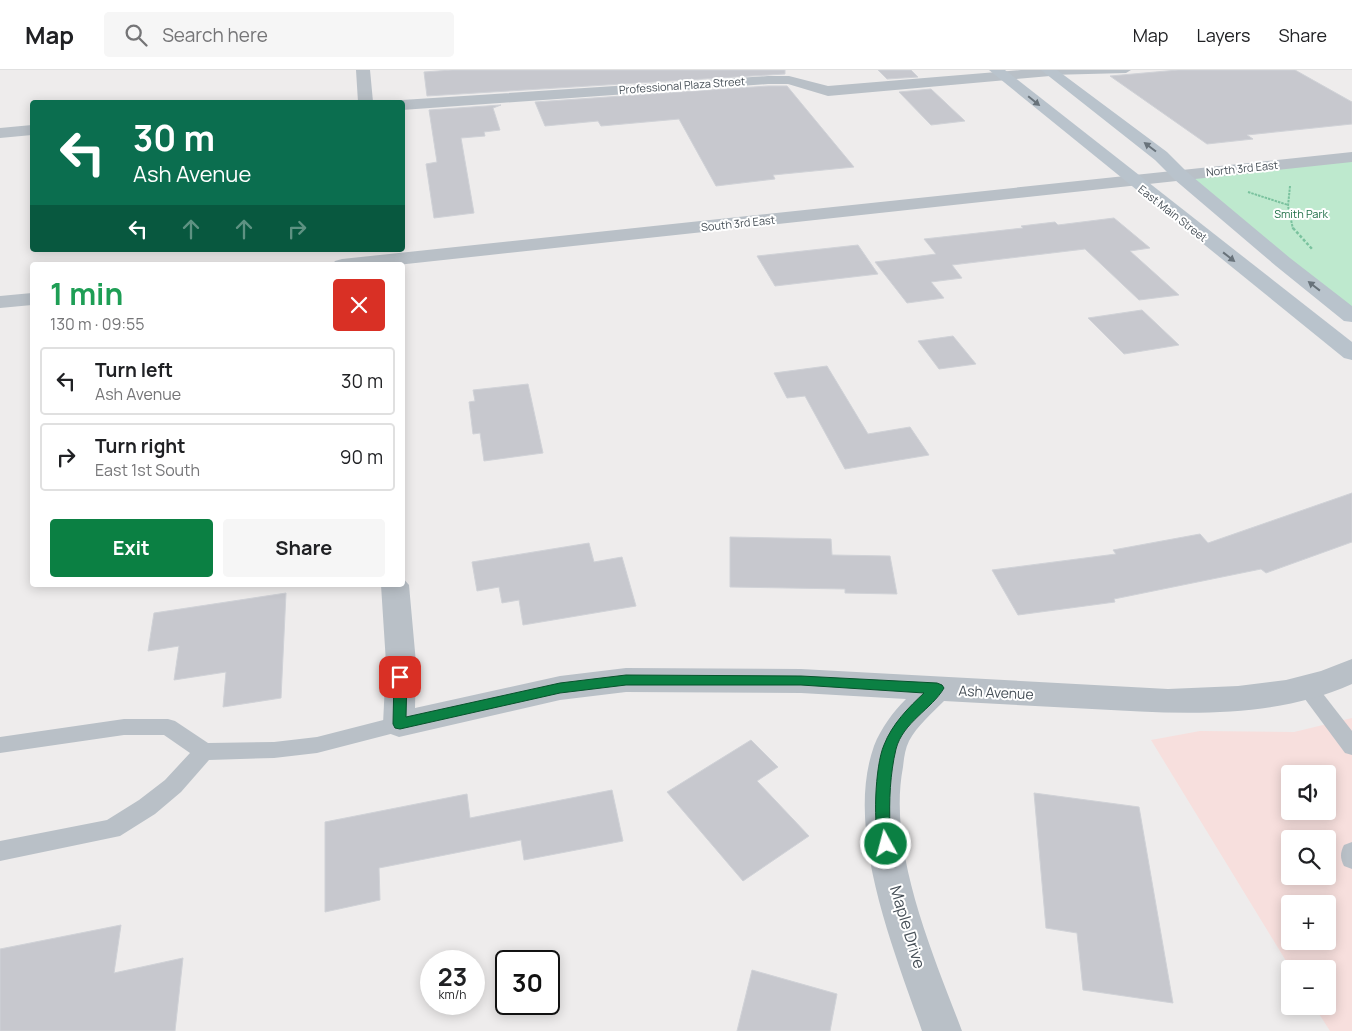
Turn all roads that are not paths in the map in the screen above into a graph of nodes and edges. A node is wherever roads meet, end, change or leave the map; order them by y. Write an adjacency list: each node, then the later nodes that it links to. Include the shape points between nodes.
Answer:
1 (363, 70): 5 (street)
2 (1126, 70): 3 (lane)
3 (1049, 71): 4 (street, Professional Plaza Street); 10 (street, one-way to 3, via 1161,156)
4 (1000, 73): 6 (street, Professional Plaza Street, via 828,91 789,80 768,80); 11 (street, East Main Street, one-way to 11)
5 (366, 100)
6 (405, 105)
7 (30, 130): 8 (street)
8 (0, 133)
9 (1352, 157): 10 (street, North 3rd East)
10 (1181, 176): 11 (street, North 3rd East); 16 (street, one-way to 10)
11 (1133, 181): 12 (street, South 3rd East); 17 (street, East Main Street, one-way to 17)
12 (372, 259): 13 (street, South 3rd East)
13 (357, 262)
14 (30, 299): 15 (street)
15 (0, 302)
16 (1352, 316)
17 (1352, 354)
18 (395, 587): 22 (street, via 401,663)
19 (1352, 671): 20 (street, Ash Avenue, via 1336,679)
20 (1306, 686): 21 (street, Ash Avenue, via 1229,700 1168,701); 24 (lane)
21 (937, 688): 22 (street, Ash Avenue, via 801,680 626,680 560,688); 29 (street, Maple Drive, via 909,716 890,746 884,781 883,828 899,909)
22 (400, 724): 25 (lane, via 317,745)
23 (0, 745): 25 (lane, via 124,727 168,727)
24 (1352, 747)
25 (204, 752): 26 (lane, via 173,786 112,829)
26 (0, 851)
27 (1352, 852): 28 (lane)
28 (1352, 859)
29 (942, 1031)

